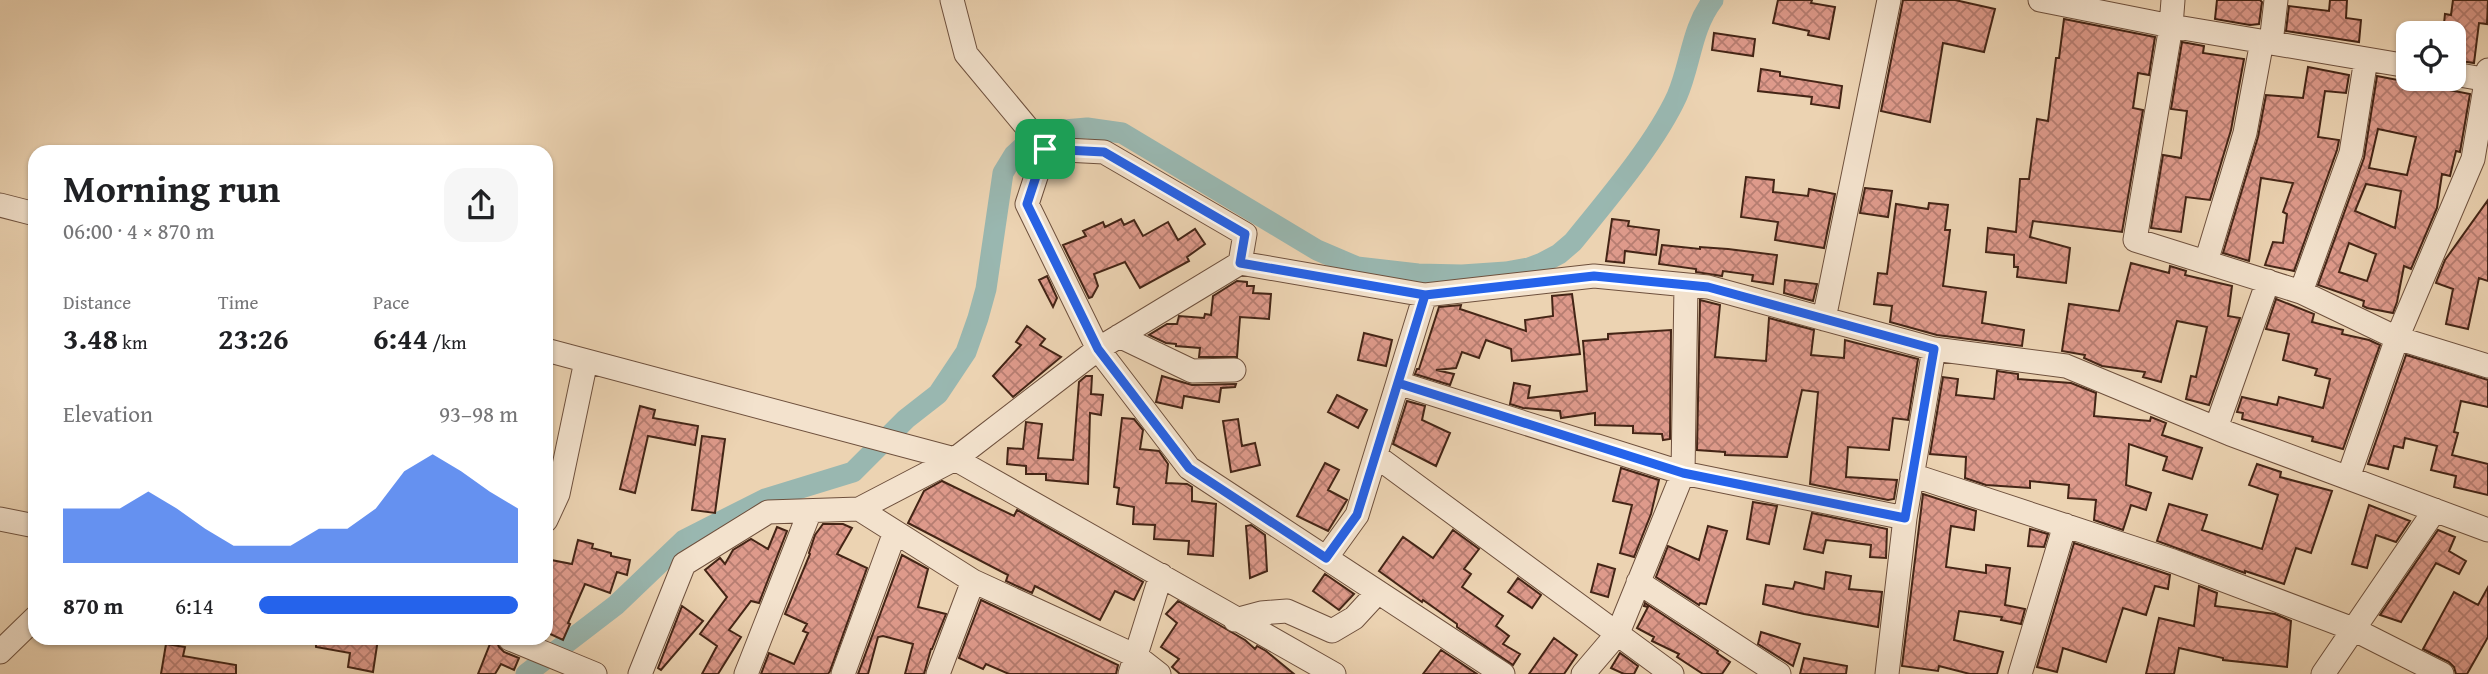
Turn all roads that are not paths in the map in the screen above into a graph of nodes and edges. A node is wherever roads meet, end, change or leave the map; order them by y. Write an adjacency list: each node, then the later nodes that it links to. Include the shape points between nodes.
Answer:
1 (952, 0): 12 (street, via 966,54)
2 (1889, 0): 22 (street)
3 (2040, 0): 6 (street)
4 (2173, 0): 6 (street)
5 (2276, 0): 7 (street)
6 (2171, 26): 7 (street); 16 (street, via 2135,240)
7 (2266, 42): 8 (street); 16 (street, via 2245,133)
8 (2366, 59): 9 (street); 20 (street, via 2351,153)
9 (2396, 64)
10 (2466, 75): 11 (street)
11 (2487, 77): 13 (street)
12 (1045, 149): 17 (street, via 1104,152 1245,234); 25 (street, via 1027,204)
13 (2480, 162): 24 (street)
14 (0, 205): 15 (street)
15 (28, 212)
16 (2206, 262): 18 (street)
17 (1240, 263): 21 (street); 23 (street)
18 (2268, 281): 20 (street); 32 (street)
19 (1686, 285): 21 (street, via 1594,276); 22 (street); 35 (street)
20 (2301, 292): 24 (street)
21 (1425, 295): 31 (street)
22 (1824, 319): 26 (street)
23 (1119, 336): 25 (street); 30 (street, via 1192,371)
24 (2397, 338): 29 (street); 37 (street)
25 (1098, 349): 34 (street); 48 (street, via 1189,468)
26 (1934, 349): 32 (street, via 2066,366); 36 (street)
27 (553, 352): 28 (street)
28 (586, 361): 34 (street); 38 (street)
29 (2488, 366)
30 (1234, 370)
31 (1398, 383): 33 (street); 35 (street)
32 (2216, 428): 37 (street)
33 (1376, 456): 48 (street, via 1357,515); 56 (street)
34 (955, 459): 39 (street); 49 (street)
35 (1683, 473): 42 (street); 51 (street)
36 (1912, 475): 42 (street); 45 (street)
37 (2347, 478): 40 (street)
38 (553, 505)
39 (859, 509): 41 (street); 47 (street)
40 (2435, 510): 46 (street); 55 (street)
41 (810, 511): 62 (street, via 768,512 684,564); 63 (street)
42 (1905, 518): 72 (street)
43 (0, 519): 44 (street)
44 (28, 525)
45 (2065, 525): 55 (street); 73 (street)
46 (2488, 530)
47 (895, 532): 50 (street); 64 (street)
48 (1326, 558): 52 (street)
49 (1161, 575): 53 (street); 60 (street)
50 (973, 581): 60 (street); 65 (street)
51 (1639, 582): 56 (street); 71 (street)
52 (1378, 592): 53 (street, via 1354,618 1332,631 1287,611); 68 (street)
53 (1235, 620): 67 (street)
54 (28, 625): 58 (street)
55 (2354, 629): 74 (street); 75 (street)
56 (1618, 633): 69 (street); 70 (street)
57 (522, 645): 59 (street)
58 (0, 652)
59 (562, 665): 61 (street)
60 (1133, 665): 66 (street)
61 (595, 674)
62 (640, 674)
63 (746, 674)
64 (843, 674)
65 (938, 674)
66 (1160, 674)
67 (1334, 674)
68 (1503, 674)
69 (1583, 674)
70 (1672, 674)
71 (1779, 674)
72 (1887, 674)
73 (2020, 674)
74 (2323, 674)
75 (2442, 674)

